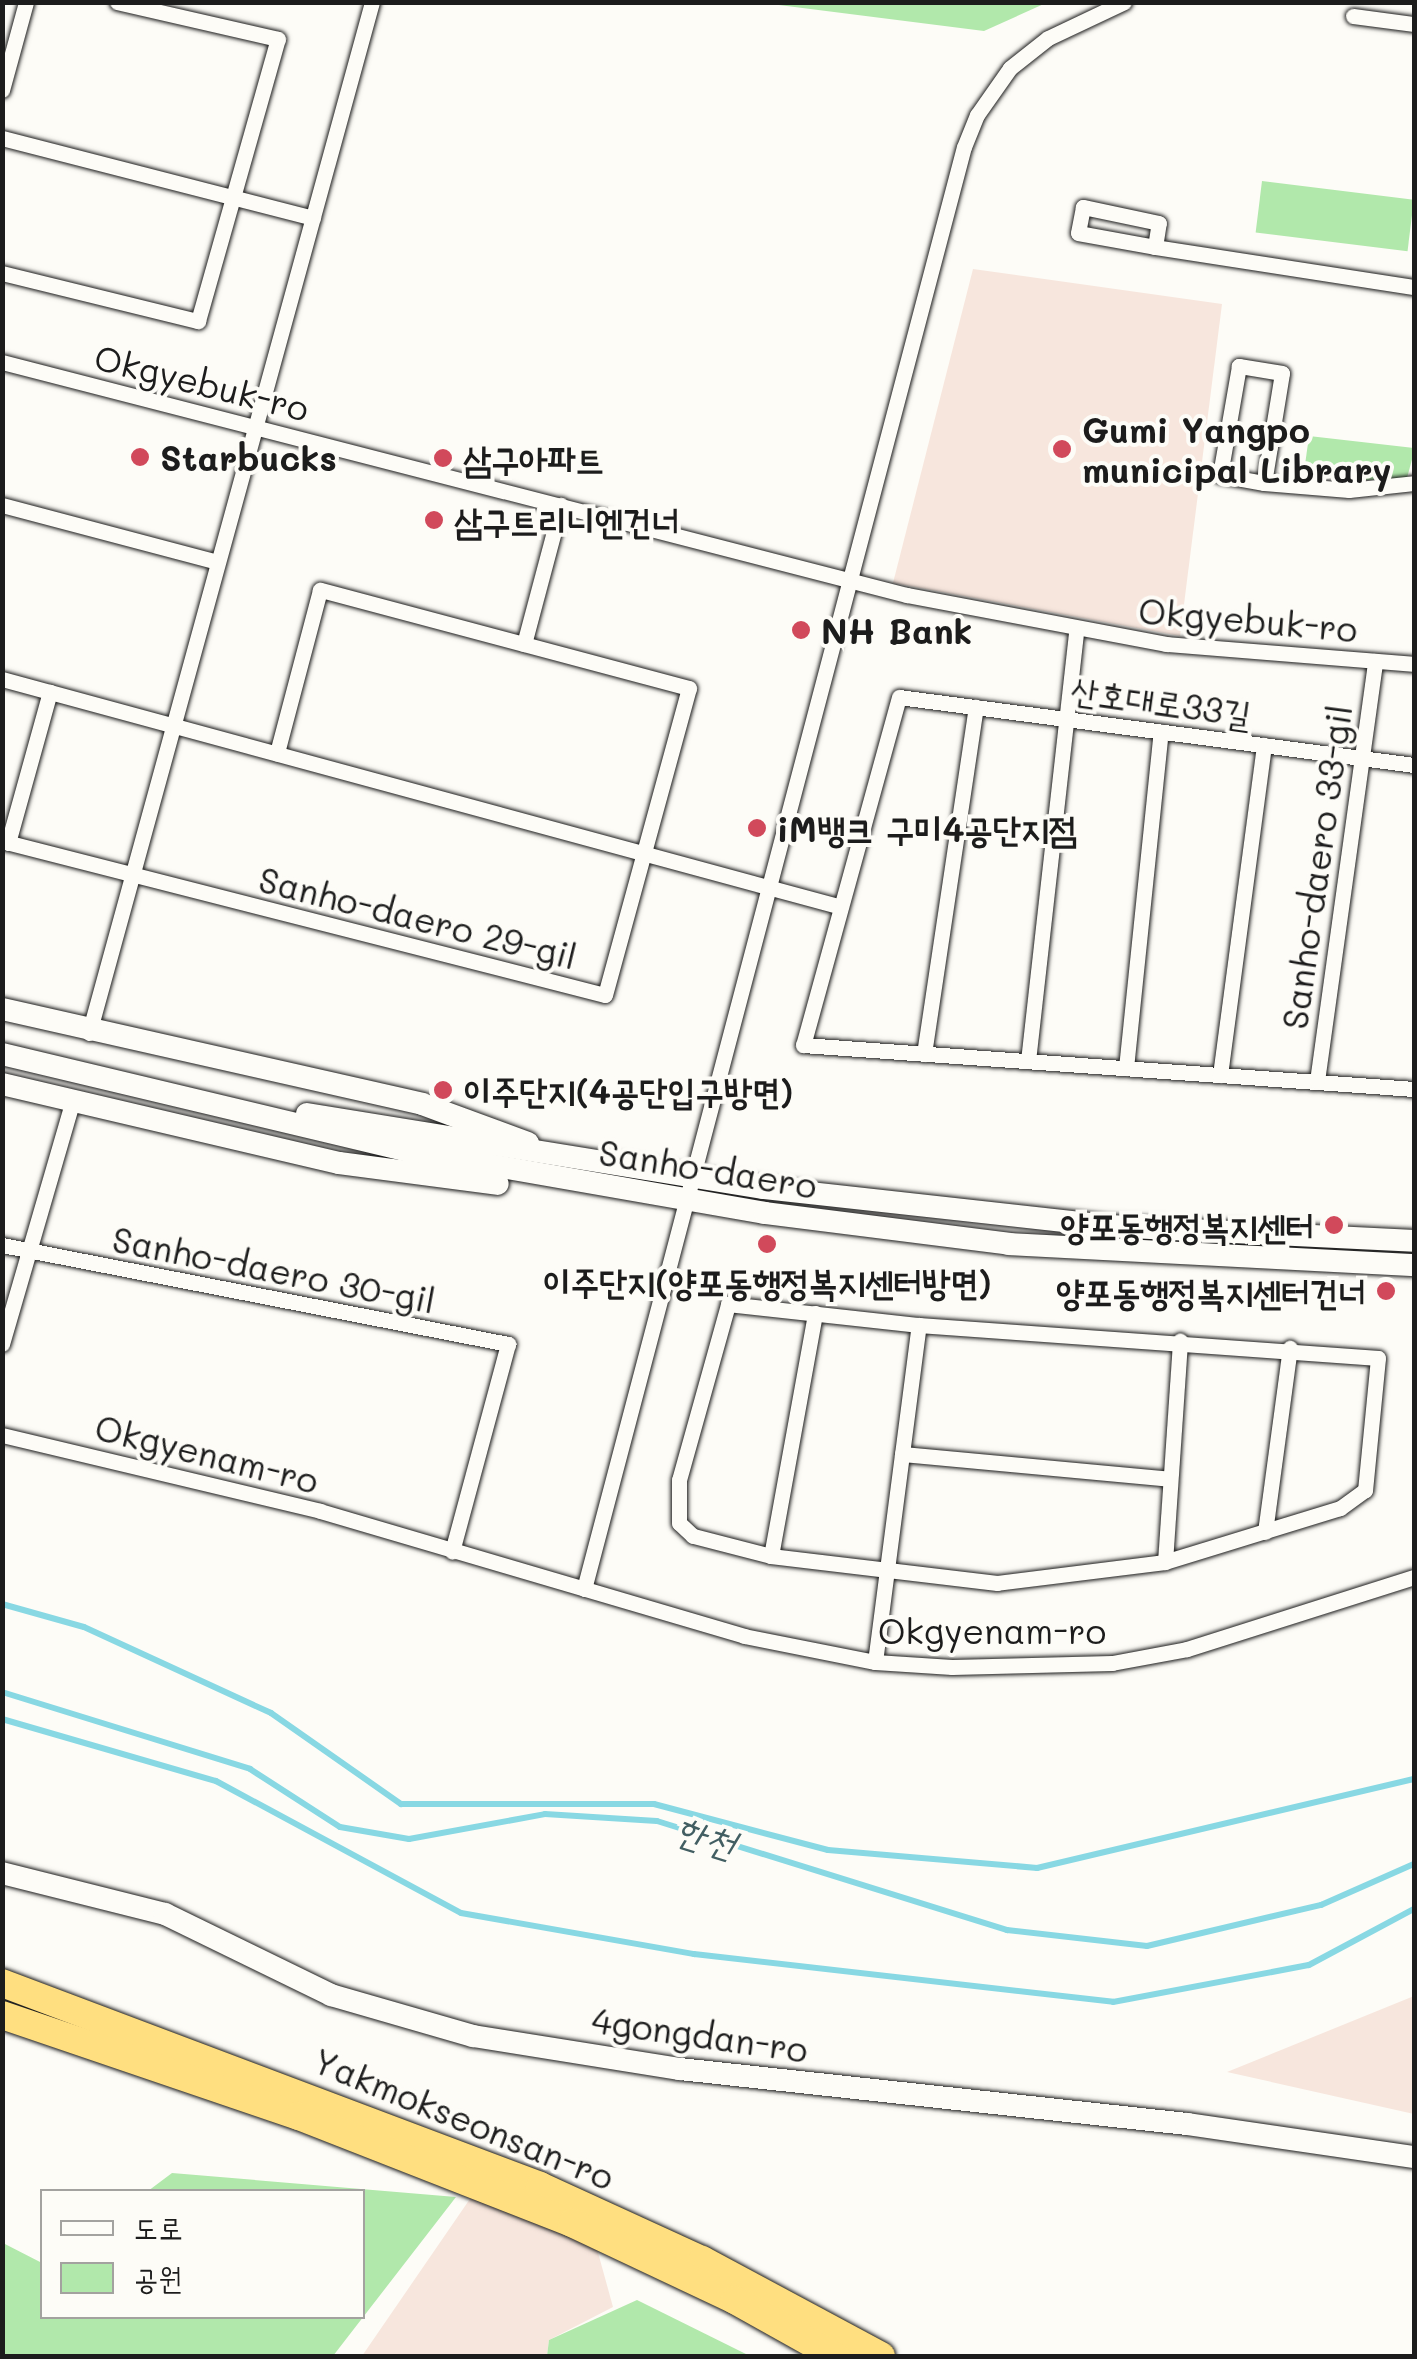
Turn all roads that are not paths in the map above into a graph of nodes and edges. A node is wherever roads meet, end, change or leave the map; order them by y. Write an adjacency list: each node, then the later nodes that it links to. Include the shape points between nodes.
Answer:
1 (26, 2): 7 (street)
2 (117, 2): 9 (street, via 278,39)
3 (372, 2): 10 (street)
4 (1124, 2): 21 (street, via 1039,44 1010,68 976,116)
5 (1353, 16): 6 (street)
6 (1414, 24)
7 (2, 90)
8 (2, 138): 9 (street)
9 (233, 198): 10 (street); 12 (street, via 198,321)
10 (313, 218): 15 (street)
11 (1154, 247): 11 (street, via 1078,233 1083,207 1158,223); 13 (street)
12 (2, 273)
13 (1414, 287)
14 (2, 362): 15 (street, Okgyebuk-ro)
15 (256, 427): 19 (street, Okgyebuk-ro); 20 (street)
16 (1414, 483): 17 (street, via 1349,490)
17 (1264, 484): 17 (street, via 1220,475 1239,366 1282,373)
18 (2, 504): 20 (street)
19 (562, 505): 21 (street, Okgyebuk-ro); 23 (street)
20 (218, 562): 30 (street)
21 (851, 579): 22 (street, Okgyebuk-ro); 39 (street)
22 (1076, 631): 24 (street, Okgyebuk-ro); 29 (street)
23 (524, 644): 33 (street, Sanho-daero 29-gil, via 320,590); 37 (street, Sanho-daero 29-gil, via 689,688)
24 (1375, 661): 25 (street, Okgyebuk-ro); 34 (street, Sanho-daero 33-gil)
25 (1414, 664)
26 (2, 678): 27 (street)
27 (50, 692): 30 (street); 36 (street, Sanho-daero 29-gil)
28 (976, 707): 29 (street, 산호대로33길); 40 (street, 산호대로33길, via 899,697); 45 (street)
29 (1069, 720): 31 (street, 산호대로33길); 46 (street)
30 (174, 725): 33 (street); 38 (street)
31 (1161, 732): 32 (street, 산호대로33길); 47 (street)
32 (1264, 746): 34 (street, 산호대로33길); 48 (street, Sanho-daero 33-gil)
33 (277, 754): 37 (street)
34 (1362, 758): 35 (street, 산호대로33길); 49 (street, Sanho-daero 33-gil)
35 (1414, 765)
36 (5, 842): 38 (street, Sanho-daero 29-gil)
37 (644, 853): 38 (street, Sanho-daero 29-gil, via 605,995); 39 (street)
38 (132, 874): 42 (street)
39 (770, 888): 40 (street); 54 (street)
40 (841, 907): 45 (street, Sanho-daero 33-gil, via 803,1045)
41 (2, 1009): 42 (street)
42 (90, 1033): 53 (street, via 422,1104)
43 (2, 1038): 53 (street, Sanho-daero, via 218,1096)
44 (2, 1054): 54 (street, Sanho-daero, via 371,1143)
45 (924, 1054): 46 (street, Sanho-daero 33-gil)
46 (1028, 1061): 47 (street, Sanho-daero 33-gil)
47 (1126, 1068): 48 (street, Sanho-daero 33-gil)
48 (1220, 1075): 49 (street, Sanho-daero 33-gil)
49 (1316, 1081): 51 (street, Sanho-daero 33-gil)
50 (2, 1084): 52 (street)
51 (1414, 1088)
52 (72, 1103): 54 (street, via 339,1163 580,1195); 57 (street)
53 (558, 1158): 54 (street, Sanho-daero)
54 (690, 1189): 55 (street, Sanho-daero, via 1110,1226); 58 (street, Sanho-daero, via 1010,1244); 73 (street)
55 (1414, 1242)
56 (2, 1245): 57 (street, Sanho-daero 30-gil)
57 (29, 1252): 62 (street); 68 (street, Sanho-daero 30-gil, via 508,1344)
58 (1414, 1265)
59 (815, 1313): 60 (street); 69 (street); 69 (street, via 728,1304 679,1480 677,1510 685,1531)
60 (919, 1325): 61 (street); 65 (street)
61 (1180, 1342): 63 (street); 66 (street)
62 (2, 1344)
63 (1290, 1348): 67 (street); 67 (street, via 1378,1358 1365,1490 1340,1508)
64 (2, 1435): 68 (street, Okgyenam-ro, via 320,1511)
65 (902, 1454): 66 (street); 71 (street)
66 (1170, 1479): 70 (street)
67 (1265, 1532): 70 (street)
68 (452, 1552): 73 (street, Okgyenam-ro)
69 (771, 1556): 71 (street)
70 (1165, 1562): 71 (street, via 997,1583)
71 (887, 1570): 74 (street)
72 (1414, 1577): 74 (street, Okgyenam-ro, via 1187,1650 1112,1663 952,1668)
73 (584, 1589): 74 (street, Okgyenam-ro, via 744,1636)
74 (875, 1662)
75 (2, 1874): 78 (street, 4gongdan-ro, via 165,1914 331,1995 456,2032 680,2069 1148,2119)
76 (2, 1983): 80 (highway, Yakmokseonsan-ro, via 216,2060 621,2222)
77 (2, 2015): 79 (highway, Yakmokseonsan-ro, via 298,2116 648,2257)
78 (1414, 2157)
79 (834, 2356)
80 (881, 2356)

